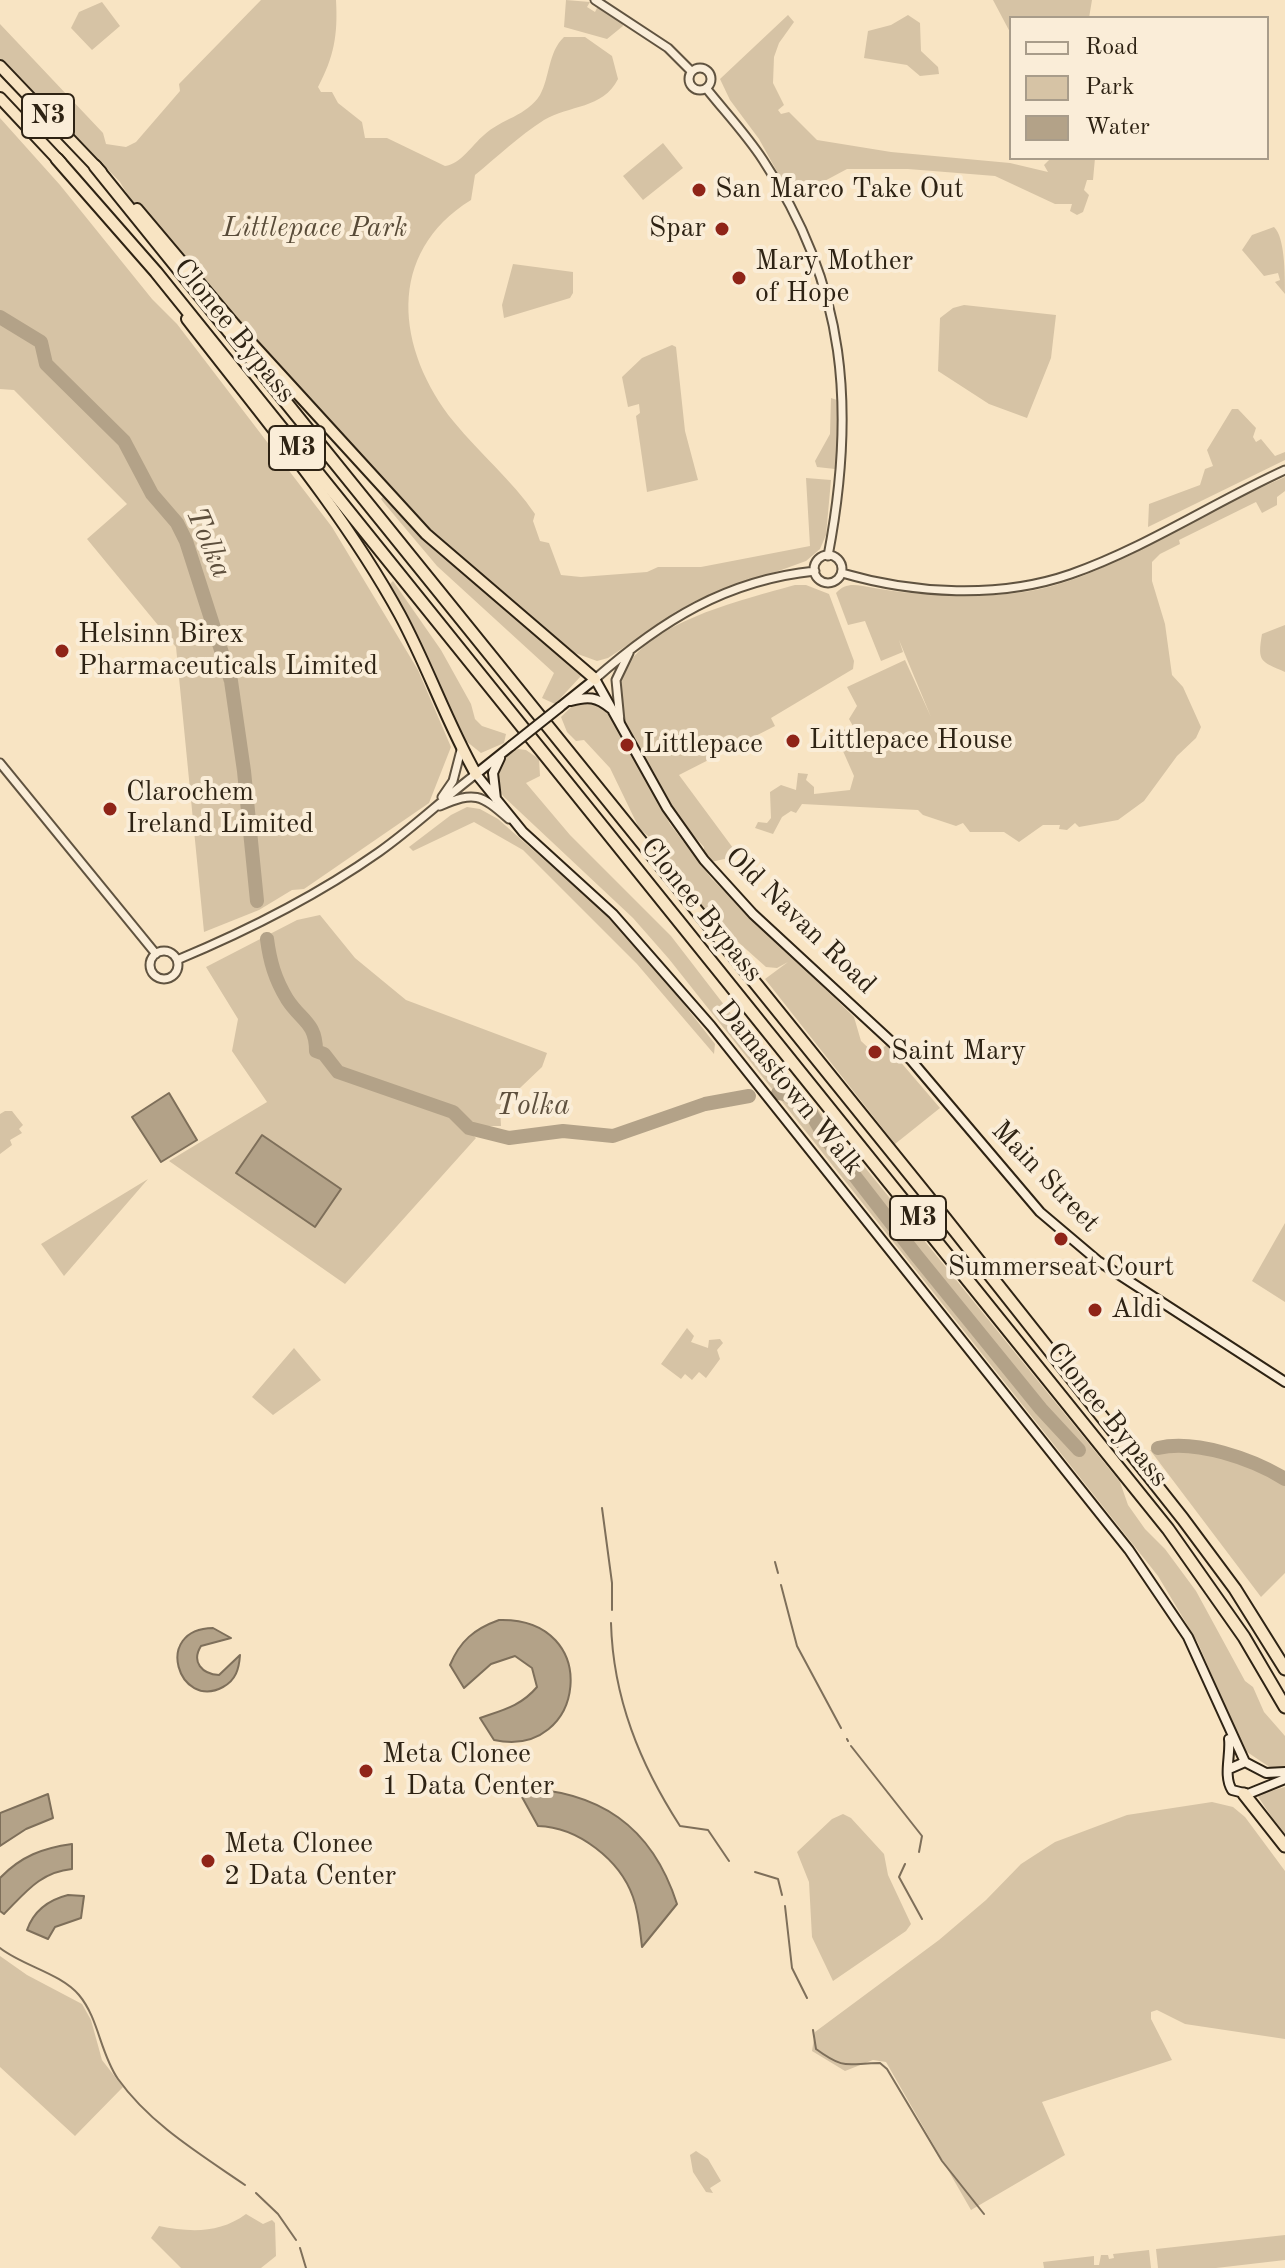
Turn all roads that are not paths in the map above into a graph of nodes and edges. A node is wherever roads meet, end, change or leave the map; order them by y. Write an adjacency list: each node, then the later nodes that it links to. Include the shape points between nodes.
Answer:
1 (595, 0): 3 (street, via 668,48)
2 (0, 66): 7 (highway, N3)
3 (691, 71): 4 (street, via 690,85); 4 (street, via 707,70 711,79)
4 (706, 88): 9 (street, via 746,136 790,205 832,312 842,370 844,451)
5 (0, 98): 6 (highway, N3)
6 (57, 159): 16 (highway, via 339,518 400,615); 29 (highway, Clonee Bypass / M3, via 156,272 1168,1529 1236,1625)
7 (95, 166): 13 (highway, via 426,534); 28 (highway, Clonee Bypass / M3, via 929,1198 1235,1589)
8 (1285, 470): 11 (street, via 1096,564 1051,580 938,589)
9 (828, 556): 10 (street, via 817,562); 11 (street, via 839,561)
10 (815, 571): 11 (street, via 829,583); 12 (street, via 702,602)
11 (842, 573)
12 (634, 645): 13 (street); 15 (street, Old Navan Road, via 616,680)
13 (595, 679): 14 (main road); 15 (main road, Old Navan Road)
14 (563, 705): 15 (main road, via 586,697 599,699); 17 (main road, bridge)
15 (620, 721): 26 (main road, Old Navan Road, via 667,808 704,860 753,914)
16 (461, 746): 18 (highway); 22 (street, via 453,781)
17 (501, 754): 18 (main road, via 484,761); 20 (main road); 21 (main road, via 493,773)
18 (466, 758): 20 (highway)
19 (0, 763): 24 (street)
20 (476, 774): 21 (main road, Damastown Walk); 22 (street)
21 (497, 800): 23 (main road, Damastown Walk)
22 (430, 811): 23 (street, via 463,796 477,796); 25 (street, via 381,851 283,913)
23 (523, 832): 30 (main road, Damastown Walk, via 613,914 711,1026 1129,1550 1188,1637)
24 (156, 954): 25 (street, via 168,952); 25 (street, via 150,965 159,978 174,975)
25 (177, 960)
26 (878, 1027): 27 (main road, Main Street, via 1060,1231)
27 (1285, 1382)
28 (1285, 1669)
29 (1285, 1707)
30 (1229, 1730): 31 (main road, Damastown Walk); 33 (main road, Damastown Walk)
31 (1245, 1762): 32 (main road); 33 (main road)
32 (1254, 1766): 34 (main road, via 1266,1773); 36 (main road, via 1259,1775)
33 (1229, 1770): 36 (main road, via 1229,1786)
34 (1285, 1772)
35 (1285, 1779): 36 (main road)
36 (1249, 1792): 37 (highway)
37 (1285, 1846)

